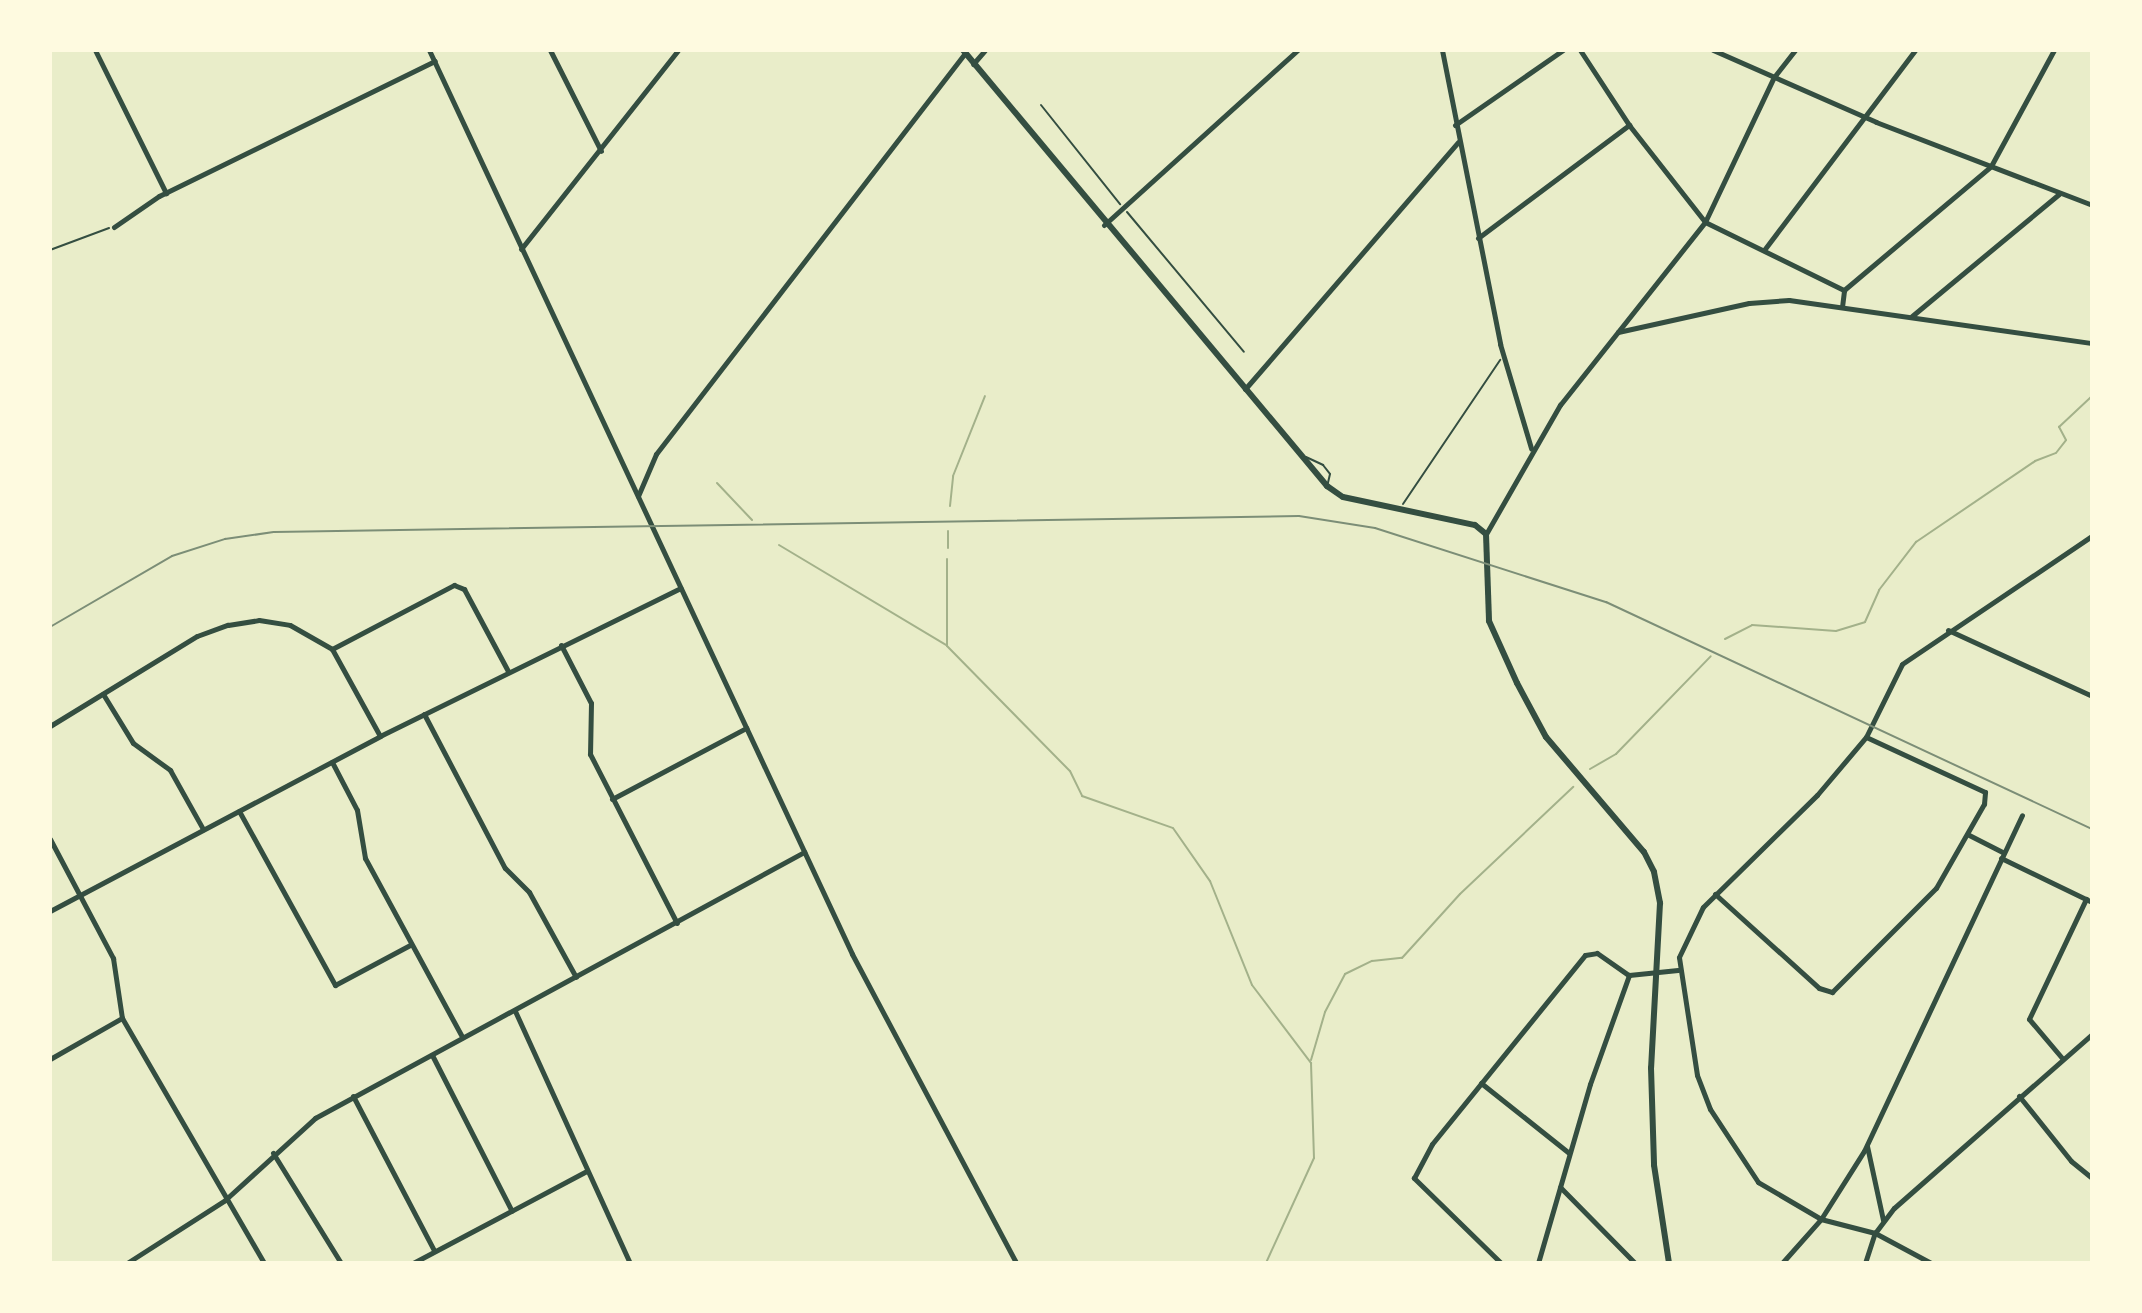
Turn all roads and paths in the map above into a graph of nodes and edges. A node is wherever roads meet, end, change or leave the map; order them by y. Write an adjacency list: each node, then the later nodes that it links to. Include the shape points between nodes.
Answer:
1 (95, 50): 25 (street)
2 (429, 50): 15 (street)
3 (550, 50): 23 (street)
4 (678, 50): 23 (street)
5 (985, 50): 16 (street)
6 (1298, 50): 28 (street)
7 (1442, 50): 20 (street)
8 (1563, 50): 20 (street)
9 (1580, 50): 21 (street)
10 (1713, 50): 17 (street)
11 (1795, 50): 17 (street)
12 (1915, 50): 19 (street)
13 (2054, 50): 24 (street)
14 (964, 52): 16 (main road); 47 (street, via 802,272 656,454)
15 (435, 61): 25 (street); 33 (street)
16 (973, 65): 30 (main road)
17 (1774, 77): 19 (street); 29 (street)
18 (1041, 105): 28 (path)
19 (1865, 117): 24 (street); 35 (street)
20 (1455, 125): 22 (street)
21 (1629, 125): 29 (street); 32 (street)
22 (1458, 141): 32 (street); 43 (street)
23 (601, 151): 33 (street)
24 (1991, 166): 26 (street); 36 (street)
25 (166, 193): 31 (street)
26 (2059, 194): 27 (street); 38 (street)
27 (2092, 205)
28 (1123, 208): 30 (street); 41 (path)
29 (1705, 222): 35 (street); 39 (street)
30 (1104, 225): 43 (main road)
31 (114, 227): 34 (path)
32 (1478, 238): 42 (street)
33 (521, 249): 47 (street)
34 (50, 250)
35 (1764, 250): 36 (street)
36 (1844, 290): 37 (street)
37 (1842, 307): 38 (street); 39 (street, via 1775,300)
38 (1912, 317): 40 (street)
39 (1617, 332): 44 (street)
40 (2092, 343)
41 (1244, 352)
42 (1503, 357): 44 (street); 48 (path, via 1487,373)
43 (1244, 390): 45 (main road)
44 (1531, 449): 49 (street)
45 (1303, 461): 46 (main road); 46 (lane, via 1307,456 1323,465 1330,474)
46 (1327, 486): 48 (main road, via 1343,497)
47 (637, 497): 51 (street)
48 (1400, 510): 49 (main road, via 1475,525)
49 (1486, 534): 78 (main road, via 1489,621 1517,683 1546,737 1644,852 1654,872 1660,903)
50 (2092, 536): 52 (street)
51 (681, 588): 53 (street); 60 (street)
52 (1948, 630): 57 (street); 62 (street, via 1902,664)
53 (561, 645): 55 (street); 64 (street, via 591,703 590,754)
54 (332, 649): 55 (street, via 454,585 464,589); 56 (street, via 290,625 259,620 228,625 197,636); 61 (street)
55 (508, 671): 58 (street)
56 (103, 694): 59 (street); 67 (street, via 133,743 170,770)
57 (2092, 696)
58 (424, 714): 61 (street); 81 (street, via 505,868 529,892)
59 (50, 726)
60 (746, 728): 64 (street); 70 (street)
61 (380, 736): 63 (street)
62 (1866, 737): 68 (street, via 1979,788 1986,796); 72 (street, via 1817,795)
63 (332, 762): 65 (street); 77 (street, via 357,810 365,858)
64 (612, 799): 76 (street)
65 (239, 811): 67 (street); 77 (street, via 335,985)
66 (2022, 815): 71 (street)
67 (203, 829): 73 (street)
68 (1969, 835): 71 (street); 72 (street, via 1936,888 1832,992 1819,988)
69 (50, 839): 73 (street)
70 (804, 852): 76 (street); 109 (street, via 918,1085)
71 (2002, 855): 74 (street); 92 (street)
72 (1715, 894): 79 (street, via 1690,926)
73 (78, 896): 75 (street); 83 (street, via 113,958)
74 (2089, 900): 87 (street, via 2029,1019)
75 (50, 911)
76 (677, 923): 81 (street)
77 (410, 945): 85 (street)
78 (1656, 969): 79 (street); 80 (street); 113 (main road, via 1654,1165)
79 (1678, 970): 100 (street, via 1697,1075 1710,1109 1758,1182)
80 (1629, 975): 89 (street, via 1597,953 1585,955); 94 (street)
81 (576, 977): 82 (street)
82 (515, 1011): 85 (street); 95 (street)
83 (122, 1018): 88 (street); 98 (street)
84 (2092, 1034): 87 (street)
85 (462, 1037): 86 (street)
86 (432, 1055): 90 (street); 99 (street)
87 (2062, 1058): 91 (street)
88 (50, 1059)
89 (1481, 1083): 94 (street); 110 (street, via 1432,1144 1414,1178)
90 (353, 1096): 93 (street, via 315,1118); 103 (street)
91 (2019, 1096): 96 (street, via 2071,1161); 101 (street)
92 (1866, 1145): 100 (street); 101 (street)
93 (273, 1153): 98 (street); 106 (street)
94 (1569, 1153): 97 (street)
95 (587, 1171): 99 (street); 108 (street)
96 (2092, 1178)
97 (1560, 1187): 111 (street); 112 (street)
98 (225, 1200): 104 (street); 105 (street)
99 (512, 1211): 103 (street)
100 (1821, 1219): 102 (street); 114 (street)
101 (1883, 1220): 102 (street)
102 (1875, 1233): 115 (street); 116 (street)
103 (434, 1250): 107 (street)
104 (127, 1263)
105 (264, 1263)
106 (341, 1263)
107 (413, 1263)
108 (630, 1263)
109 (1016, 1263)
110 (1501, 1263)
111 (1538, 1263)
112 (1635, 1263)
113 (1669, 1263)
114 (1782, 1263)
115 (1865, 1263)
116 (1931, 1263)

